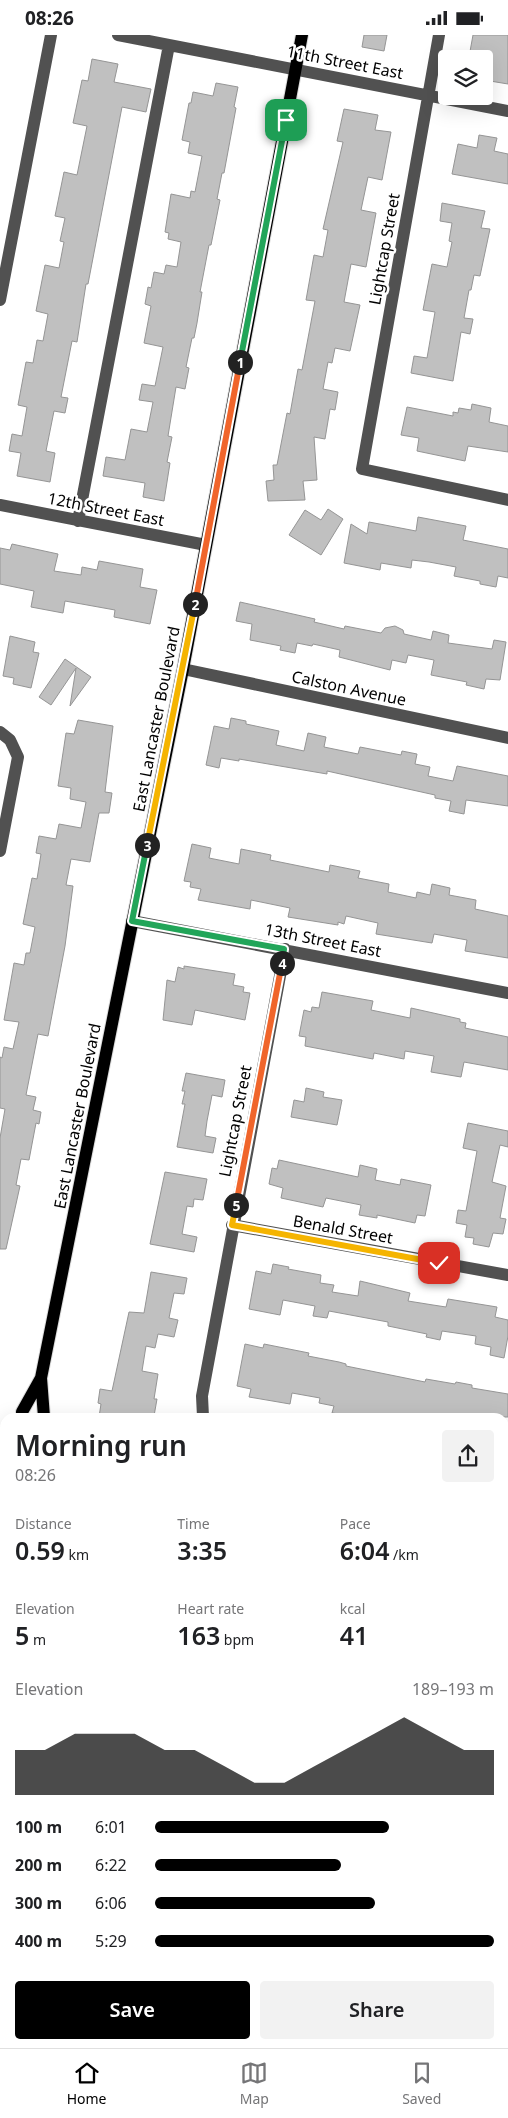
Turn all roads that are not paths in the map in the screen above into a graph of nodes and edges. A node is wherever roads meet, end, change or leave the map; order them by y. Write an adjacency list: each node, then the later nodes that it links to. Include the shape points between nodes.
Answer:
1 (51, 35): 9 (street)
2 (118, 35): 5 (street, 11th Street East)
3 (302, 35): 6 (main road, East Lancaster Boulevard)
4 (439, 35): 7 (street, Lightcap Street)
5 (169, 45): 6 (street, 11th Street East); 13 (street)
6 (295, 70): 7 (street, 11th Street East); 14 (main road, East Lancaster Boulevard)
7 (428, 94): 8 (street, 11th Street East); 11 (street, Lightcap Street, via 362,469)
8 (508, 111)
9 (4, 256): 10 (street)
10 (0, 300)
11 (508, 500)
12 (0, 505): 13 (street, 12th Street East)
13 (78, 521): 14 (street, 12th Street East)
14 (206, 545): 15 (main road, East Lancaster Boulevard)
15 (183, 669): 17 (street, Calston Avenue); 19 (main road, East Lancaster Boulevard)
16 (5, 736): 18 (street, via 18,757)
17 (508, 738)
18 (0, 851)
19 (132, 921): 20 (street, 13th Street East); 24 (main road, East Lancaster Boulevard)
20 (284, 949): 21 (street, 13th Street East); 22 (street, Lightcap Street)
21 (508, 993)
22 (232, 1225): 23 (street, Benald Street); 27 (street, Lightcap Street, via 202,1396)
23 (508, 1275)
24 (41, 1378): 25 (main road, East Lancaster Boulevard); 26 (main road, East Lancaster Boulevard)
25 (22, 1413)
26 (44, 1413)
27 (203, 1413)

